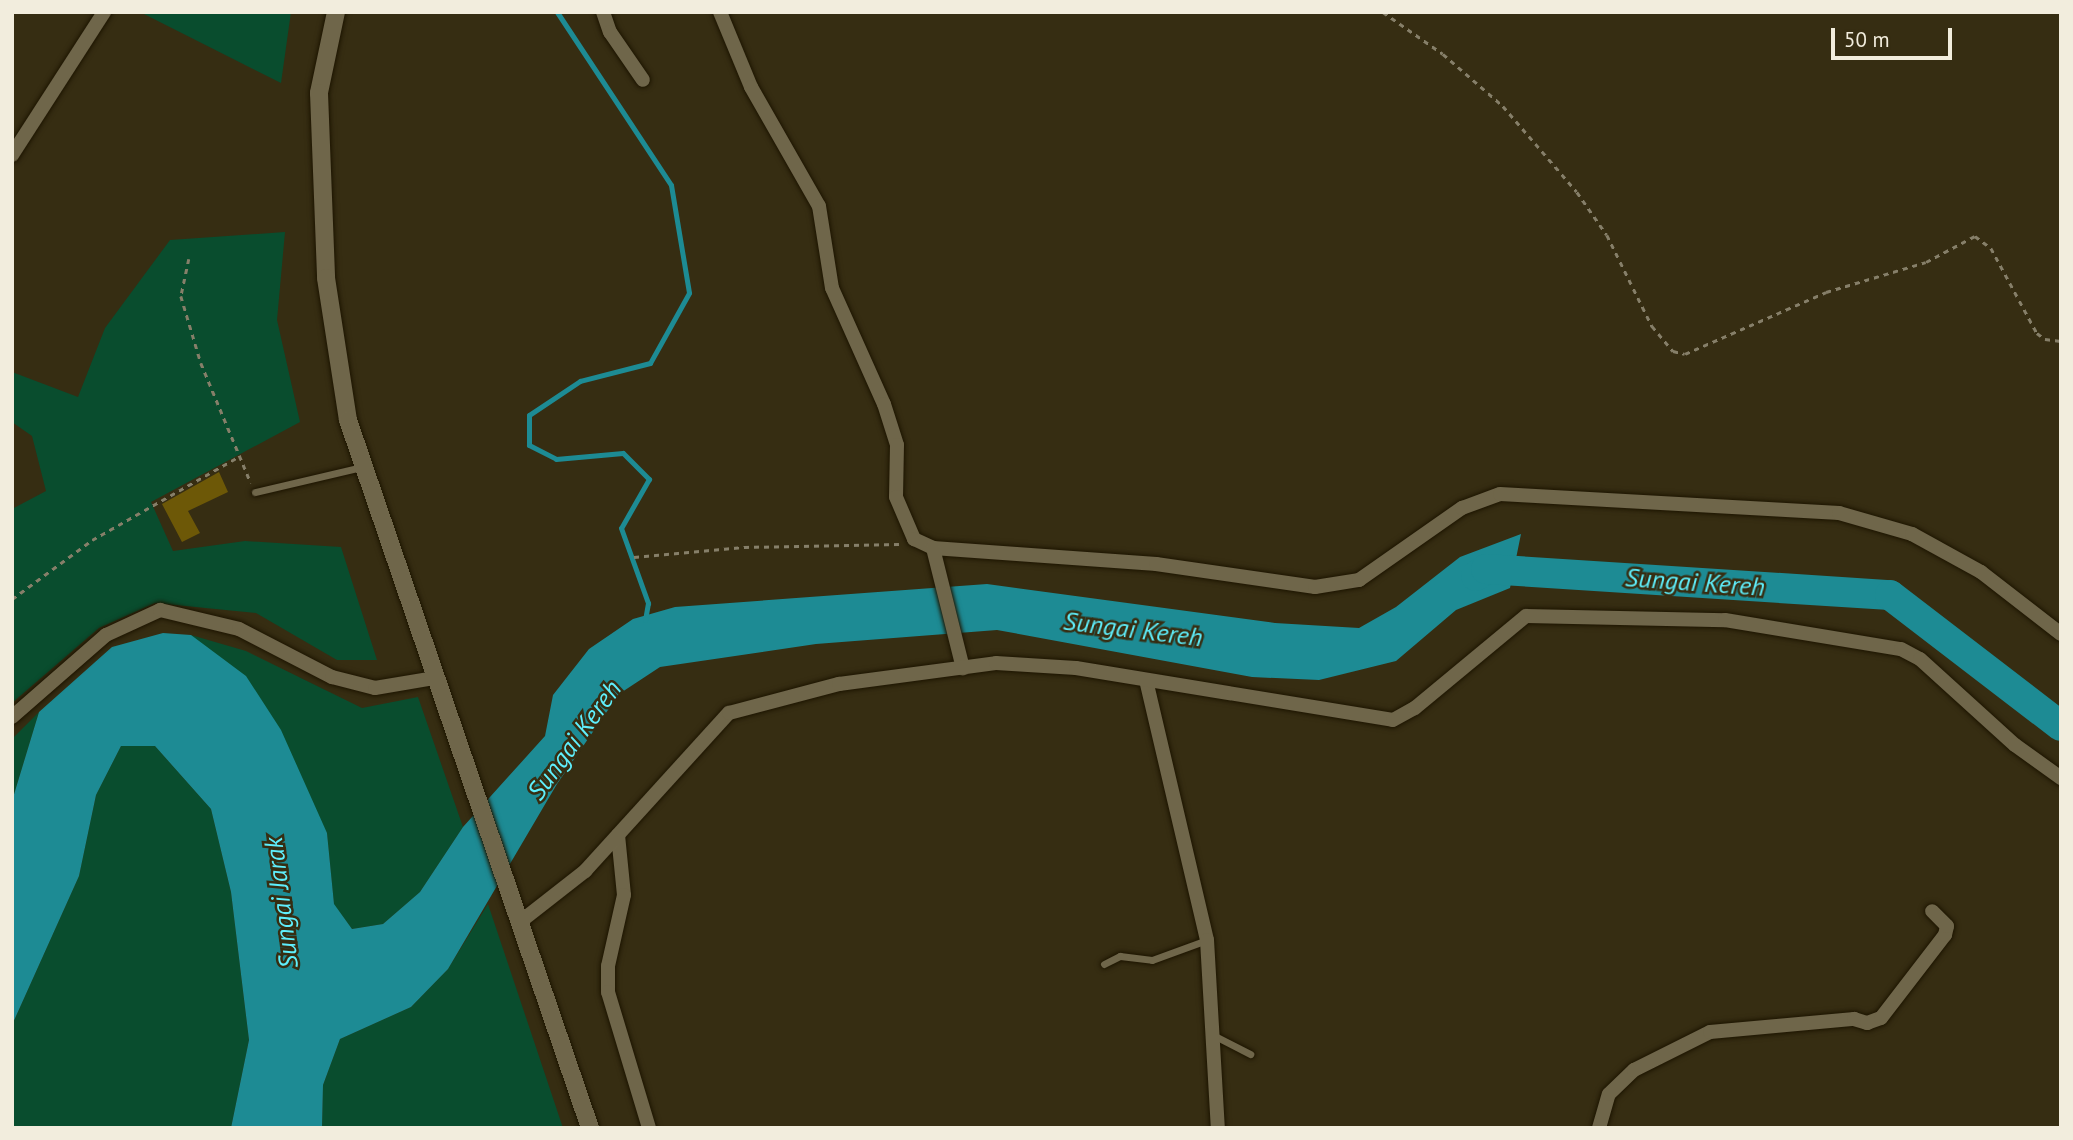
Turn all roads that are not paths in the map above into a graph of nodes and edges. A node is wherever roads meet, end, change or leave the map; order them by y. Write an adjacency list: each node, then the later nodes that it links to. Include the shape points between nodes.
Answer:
1 (104, 12): 6 (street)
2 (336, 12): 7 (street, via 319,93 327,278 348,420)
3 (603, 12): 5 (street, via 610,32)
4 (720, 12): 9 (street, via 751,87 819,206 832,288 884,404 897,445 896,497 914,539)
5 (643, 80)
6 (12, 155)
7 (362, 467): 8 (lane); 12 (street)
8 (255, 492)
9 (933, 548): 10 (street, via 1156,564 1315,587 1359,580 1462,508 1500,494 1839,513 1912,534 1981,572); 11 (street, via 946,586)
10 (2061, 634)
11 (961, 662): 13 (street); 16 (street, via 839,684 729,713)
12 (435, 678): 14 (street, via 376,688 332,677 239,629 160,610 106,635); 18 (street)
13 (1146, 680): 15 (street, via 1393,720 1415,708 1526,616 1725,620 1900,649 1920,659 2015,745); 19 (street)
14 (12, 717)
15 (2061, 778)
16 (618, 835): 18 (street, via 552,901); 24 (street, via 624,895 608,967 608,992)
17 (1932, 911): 26 (street, via 1947,926 1945,935 1881,1018 1867,1023 1854,1019 1710,1032 1634,1070 1609,1094)
18 (518, 917): 23 (street)
19 (1207, 940): 20 (lane, via 1152,960 1120,956); 21 (street)
20 (1104, 964)
21 (1212, 1035): 22 (lane); 25 (street)
22 (1250, 1054)
23 (590, 1128)
24 (649, 1128)
25 (1218, 1128)
26 (1599, 1128)

